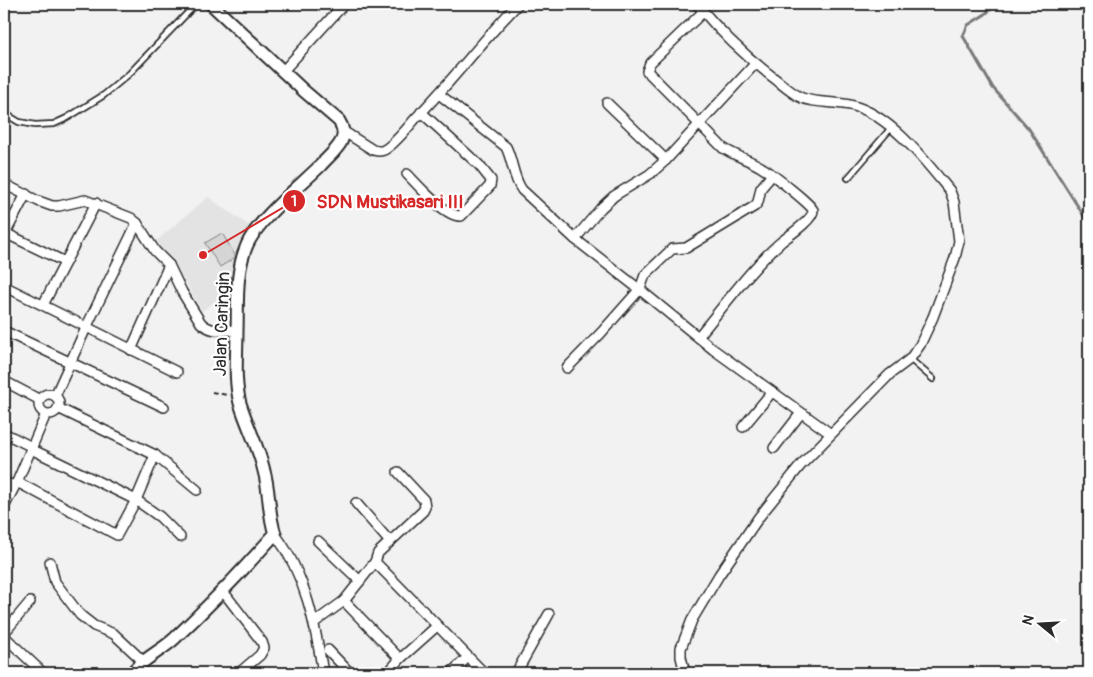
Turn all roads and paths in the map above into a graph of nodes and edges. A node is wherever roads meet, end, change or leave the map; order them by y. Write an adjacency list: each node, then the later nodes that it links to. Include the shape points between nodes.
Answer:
1 (196, 4): 12 (lane, via 129,74 67,118 54,124 35,125 19,122)
2 (211, 4): 8 (street)
3 (344, 4): 8 (street)
4 (518, 4): 9 (street)
5 (696, 4): 6 (street)
6 (703, 12): 7 (street); 13 (street, via 650,63 647,71)
7 (755, 64): 13 (street); 14 (street, via 800,97 856,106)
8 (283, 70): 15 (street, via 339,121)
9 (439, 94): 11 (street); 25 (street, via 506,147 512,158 517,184)
10 (607, 104): 16 (street)
11 (421, 112): 15 (street, via 383,150 377,152); 17 (street, via 479,165 491,180 490,186 461,216 457,216 444,209)
12 (4, 113)
13 (700, 124): 16 (street); 18 (street, via 723,148)
14 (890, 128): 19 (lane); 36 (street, via 950,191 958,226 956,258 928,329)
15 (343, 131): 32 (street, Jalan Caringin, via 341,142 330,155 260,224 250,238 238,281)
16 (666, 160): 25 (street, via 614,196)
17 (407, 174)
18 (772, 175): 29 (street, via 761,188 757,204 686,248 672,249 645,275); 34 (street, via 812,208 812,215 774,248)
19 (848, 178)
20 (4, 184): 21 (street)
21 (26, 194): 22 (street, via 52,206 86,200); 24 (street)
22 (96, 203): 23 (street, via 124,214); 26 (street)
23 (136, 223): 27 (street); 31 (street)
24 (5, 234): 26 (street)
25 (575, 239): 29 (street)
26 (65, 262): 30 (street)
27 (169, 265): 32 (street, via 205,327); 35 (street)
28 (4, 286): 30 (street)
29 (640, 289): 34 (street); 38 (street)
30 (43, 305): 31 (street)
31 (86, 328): 35 (street); 37 (street)
32 (237, 330): 44 (street, Jalan Caringin)
33 (4, 331): 37 (street)
34 (698, 337): 43 (street)
35 (131, 350): 39 (street)
36 (910, 359): 40 (lane); 53 (street, via 890,374)
37 (70, 364): 45 (street); 47 (street)
38 (567, 368)
39 (177, 372)
40 (933, 379)
41 (4, 381): 46 (street)
42 (212, 392): 44 (path)
43 (772, 392): 49 (street); 51 (street)
44 (238, 393): 64 (street, Jalan Caringin, via 263,465)
45 (55, 396): 46 (street, via 49,394); 48 (street)
46 (40, 400): 50 (street, via 40,408)
47 (164, 407)
48 (58, 408): 50 (street, via 52,414); 56 (street)
49 (801, 412): 53 (street); 55 (street)
50 (46, 414): 54 (street)
51 (743, 427)
52 (4, 433): 54 (street)
53 (831, 434): 91 (street, via 782,488 706,596 681,648)
54 (32, 448): 59 (street); 61 (street)
55 (774, 448)
56 (155, 455): 60 (street); 61 (street)
57 (398, 472): 67 (street, via 424,500 425,507)
58 (4, 482): 59 (street)
59 (15, 484): 61 (street, via 117,535); 63 (street)
60 (197, 490)
61 (136, 500): 65 (street)
62 (356, 503): 67 (street)
63 (4, 507)
64 (275, 534): 71 (street); 75 (street, via 294,562)
65 (180, 537)
66 (318, 541): 70 (street)
67 (390, 542): 69 (street, via 378,553)
68 (50, 562): 81 (street, via 55,582 80,615 94,626 114,634)
69 (375, 562): 70 (street); 76 (street)
70 (360, 581): 72 (street)
71 (222, 590): 81 (street, via 166,647); 84 (street, via 264,648)
72 (344, 601): 75 (street); 80 (street)
73 (30, 602): 77 (street)
74 (548, 614): 90 (street)
75 (315, 622): 85 (street)
76 (437, 626): 79 (street); 80 (street)
77 (4, 634): 82 (street)
78 (328, 650): 86 (street)
79 (467, 658): 88 (street); 89 (street)
80 (400, 659): 87 (street)
81 (144, 662): 83 (street)
82 (43, 673)
83 (132, 673)
84 (239, 673)
85 (323, 673)
86 (350, 673)
87 (388, 673)
88 (451, 673)
89 (484, 673)
90 (516, 673)
91 (685, 673)

